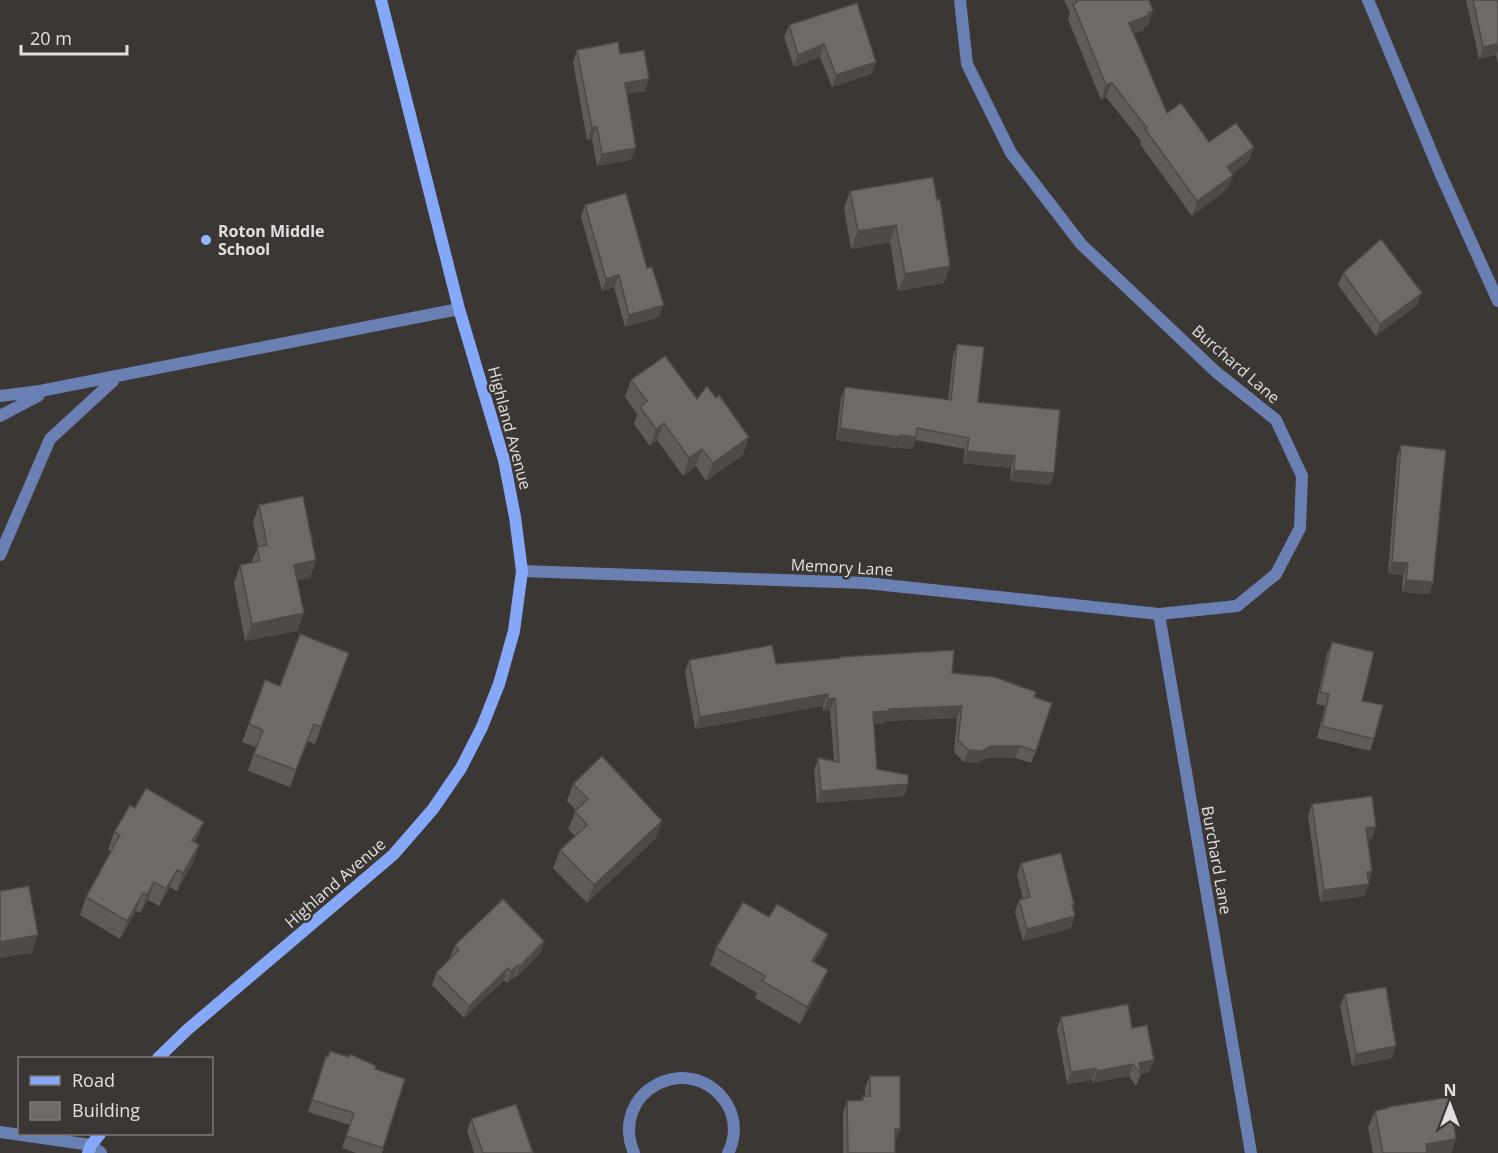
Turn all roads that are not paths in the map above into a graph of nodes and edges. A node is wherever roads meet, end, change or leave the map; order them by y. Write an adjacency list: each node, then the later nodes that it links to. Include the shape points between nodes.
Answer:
1 (381, 0): 5 (street, Highland Avenue)
2 (960, 0): 12 (street, Burchard Lane, via 967,64 1011,153 1081,244 1216,372 1276,420 1302,476 1300,528 1276,574 1237,606)
3 (1368, 0): 4 (street)
4 (1498, 301)
5 (459, 309): 6 (street); 11 (street, Highland Avenue, via 504,460)
6 (113, 377): 7 (street); 10 (street, via 50,439)
7 (40, 391): 8 (street); 9 (street, via 38,396)
8 (0, 396)
9 (0, 416)
10 (0, 555)
11 (522, 571): 12 (street, Memory Lane, via 866,583); 13 (street, Highland Avenue, via 514,631 495,695 461,768 433,809 393,855)
12 (1159, 615): 19 (street, Burchard Lane)
13 (160, 1057)
14 (0, 1132): 16 (street)
15 (100, 1135): 16 (street)
16 (94, 1150)
17 (634, 1153): 18 (street, via 629,1125 633,1108 643,1094 673,1078 691,1078 721,1095 734,1126)
18 (728, 1153)
19 (1251, 1153)

